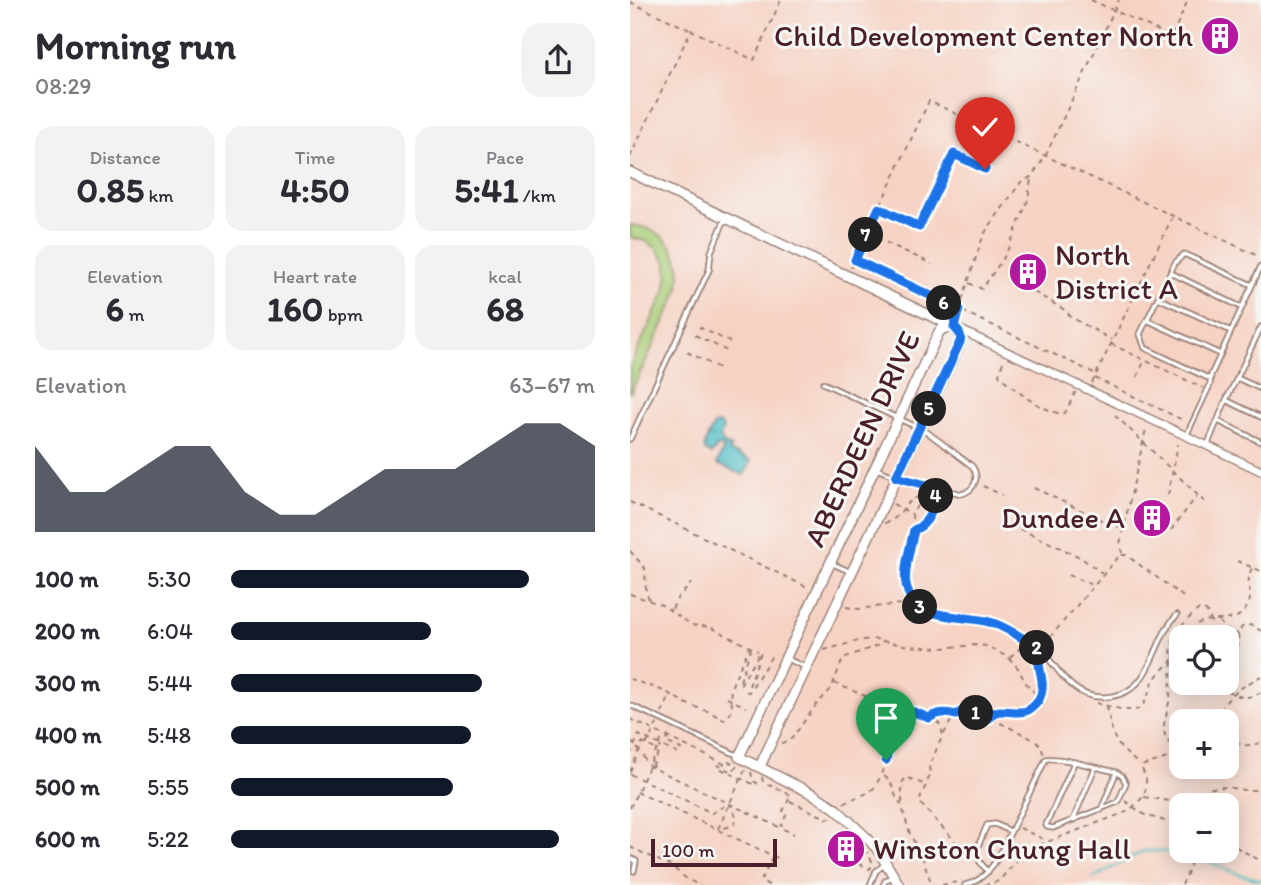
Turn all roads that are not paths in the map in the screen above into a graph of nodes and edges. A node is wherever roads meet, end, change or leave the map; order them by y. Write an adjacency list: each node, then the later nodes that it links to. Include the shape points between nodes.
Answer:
1 (630, 172): 2 (street)
2 (726, 217): 9 (street); 23 (lane, via 711,252 709,270)
3 (1261, 266): 5 (lane)
4 (1171, 272): 5 (lane, via 1184,254); 6 (lane); 7 (lane)
5 (1252, 285): 7 (lane)
6 (1158, 298): 8 (lane); 11 (lane)
7 (1242, 307): 11 (lane)
8 (1147, 320): 12 (lane); 14 (lane, via 1140,334 1145,348)
9 (954, 327): 19 (street, ABERDEEN DRIVE, via 939,332); 21 (street, ABERDEEN DRIVE, via 960,342); 22 (street)
10 (1261, 327): 13 (lane)
11 (1231, 331): 12 (lane)
12 (1220, 354): 14 (lane)
13 (1237, 378): 16 (lane); 17 (lane)
14 (1210, 379): 22 (lane)
15 (823, 383): 19 (lane)
16 (1261, 389)
17 (1226, 400): 18 (lane); 20 (lane)
18 (1261, 417)
19 (898, 419): 21 (lane); 26 (street, ABERDEEN DRIVE)
20 (1218, 421): 24 (lane); 25 (lane)
21 (920, 428): 28 (street, ABERDEEN DRIVE); 28 (lane, via 972,466 975,483 962,494)
22 (1186, 436): 25 (street)
23 (630, 439)
24 (1261, 442)
25 (1207, 446): 27 (street)
26 (875, 468): 28 (lane); 29 (street, ABERDEEN DRIVE)
27 (1261, 471)
28 (896, 477): 30 (street, ABERDEEN DRIVE)
29 (831, 563): 30 (lane); 33 (street, ABERDEEN DRIVE)
30 (852, 572): 34 (street, ABERDEEN DRIVE)
31 (1177, 615): 32 (lane, via 1141,681 1122,695 1085,695 1070,685)
32 (1046, 655)
33 (781, 659): 34 (lane); 36 (street, ABERDEEN DRIVE)
34 (807, 668): 39 (street, ABERDEEN DRIVE)
35 (630, 705): 36 (lane)
36 (736, 760): 39 (street)
37 (1074, 763): 38 (lane); 42 (lane, via 1046,825 1050,829); 43 (lane, via 1046,759)
38 (1095, 768): 40 (lane); 42 (lane)
39 (758, 772): 45 (street, via 835,808 868,839)
40 (1116, 772): 41 (lane); 41 (lane, via 1125,779 1123,791 1116,804)
41 (1101, 810): 42 (lane)
42 (1073, 820)
43 (1011, 832): 47 (lane); 47 (lane, via 987,825 975,850)
44 (630, 858): 46 (lane, via 636,862)
45 (886, 864): 48 (street); 50 (lane, via 876,871)
46 (634, 871)
47 (988, 872): 49 (lane)
48 (893, 876): 51 (lane); 52 (street)
49 (965, 883)
50 (870, 885)
51 (883, 885)
52 (899, 885)

